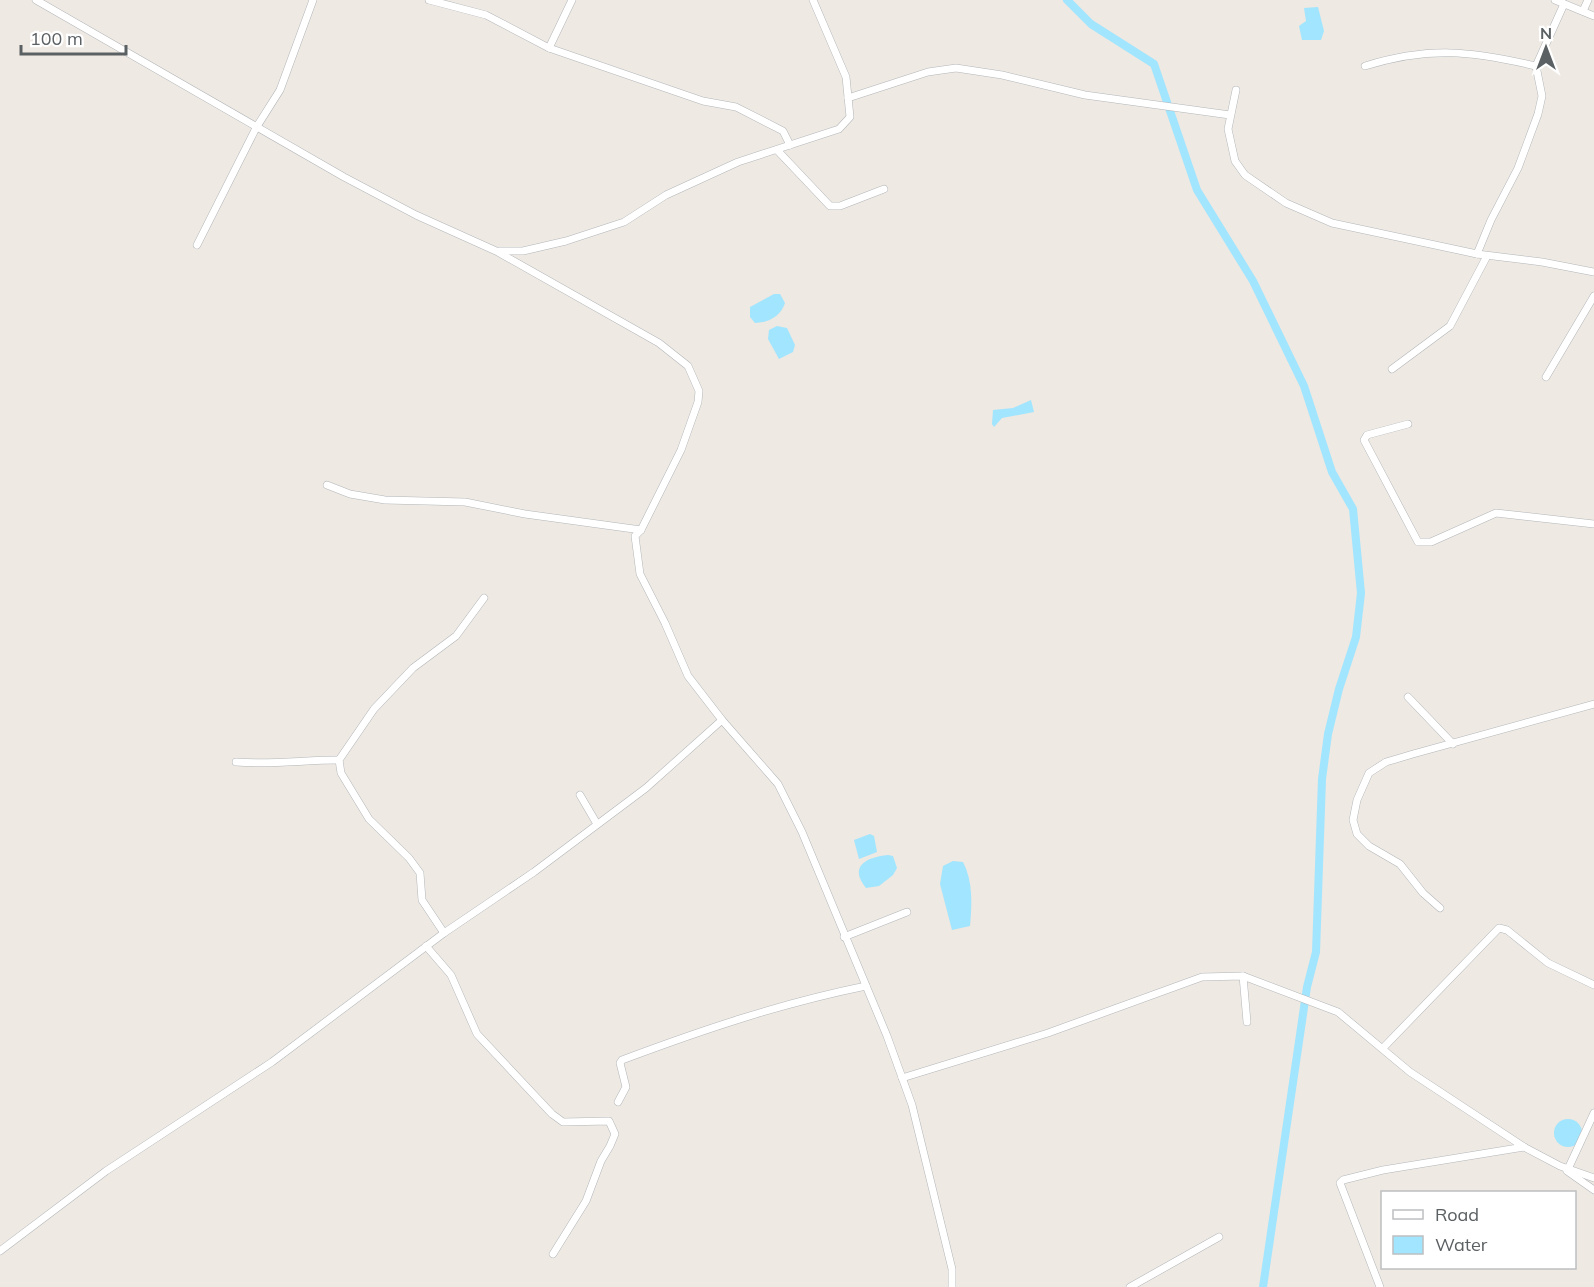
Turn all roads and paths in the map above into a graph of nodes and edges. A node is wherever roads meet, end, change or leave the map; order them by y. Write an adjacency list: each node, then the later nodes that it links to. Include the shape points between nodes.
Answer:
1 (36, 0): 17 (street)
2 (314, 0): 17 (street, via 280,90)
3 (429, 0): 11 (street, via 486,15)
4 (572, 0): 11 (street)
5 (813, 0): 15 (street, via 846,77)
6 (1555, 0): 8 (street)
7 (1588, 0): 9 (street)
8 (1564, 4): 9 (street); 13 (street)
9 (1583, 11): 10 (street)
10 (1594, 16)
11 (549, 48): 18 (street, via 703,101 736,107 783,131)
12 (1365, 66): 13 (street, via 1404,54 1429,52 1485,54)
13 (1536, 66): 23 (street, via 1542,96 1538,114)
14 (1236, 90): 16 (street)
15 (848, 98): 16 (street, via 928,72 957,68 1085,95); 18 (street, via 850,117 839,129)
16 (1230, 115): 23 (street, via 1228,129 1235,161 1245,175 1286,203 1332,223)
17 (256, 128): 21 (street); 22 (street, via 416,215)
18 (790, 145): 19 (street)
19 (777, 150): 20 (street, via 830,206 840,206); 22 (street, via 738,162 666,195 624,222 566,241)
20 (884, 189)
21 (197, 244)
22 (496, 251): 32 (street, via 659,344 688,366 696,382 698,402 681,450)
23 (1478, 254): 24 (street)
24 (1487, 256): 25 (street); 27 (street, via 1450,326)
25 (1594, 272)
26 (1594, 296): 28 (street)
27 (1392, 369)
28 (1546, 377)
29 (1408, 424): 31 (street, via 1367,435 1364,440 1419,542 1431,542 1496,513)
30 (327, 485): 32 (street, via 385,500 465,502)
31 (1594, 524)
32 (641, 530): 36 (street, via 635,536 640,574 688,676)
33 (484, 598): 38 (street, via 456,636 413,668 374,709)
34 (1408, 697): 37 (street)
35 (1594, 704): 37 (street)
36 (722, 720): 41 (street, via 646,788); 45 (street, via 778,784 802,832)
37 (1453, 744): 42 (street, via 1386,762 1369,772 1353,820 1357,834 1400,864)
38 (339, 760): 39 (street); 44 (street, via 341,773 369,819 420,873 423,900)
39 (236, 762)
40 (580, 795): 41 (street)
41 (597, 824): 44 (street)
42 (1440, 908)
43 (906, 912): 45 (street)
44 (444, 933): 46 (street)
45 (844, 937): 49 (street)
46 (426, 946): 61 (street, via 281,1055 105,1171); 62 (street, via 451,975 477,1034 552,1114 563,1122 609,1121 613,1126 615,1134 586,1201)
47 (1243, 976): 50 (street); 51 (street, via 1338,1012); 52 (street, via 1202,977 1048,1033)
48 (1594, 985): 51 (street, via 1548,963 1507,930 1499,928)
49 (866, 986): 52 (street); 53 (street, via 712,1027 622,1060 626,1087)
50 (1247, 1022)
51 (1383, 1048): 55 (street, via 1410,1072)
52 (902, 1078): 63 (street, via 952,1269)
53 (618, 1101)
54 (1594, 1113): 57 (street)
55 (1524, 1148): 56 (street); 65 (street, via 1342,1180)
56 (1560, 1166): 57 (street); 59 (street)
57 (1568, 1169): 58 (street)
58 (1594, 1178)
59 (1594, 1190)
60 (1219, 1237): 64 (street)
61 (0, 1251)
62 (553, 1254)
63 (952, 1287)
64 (1130, 1287)
65 (1380, 1287)

